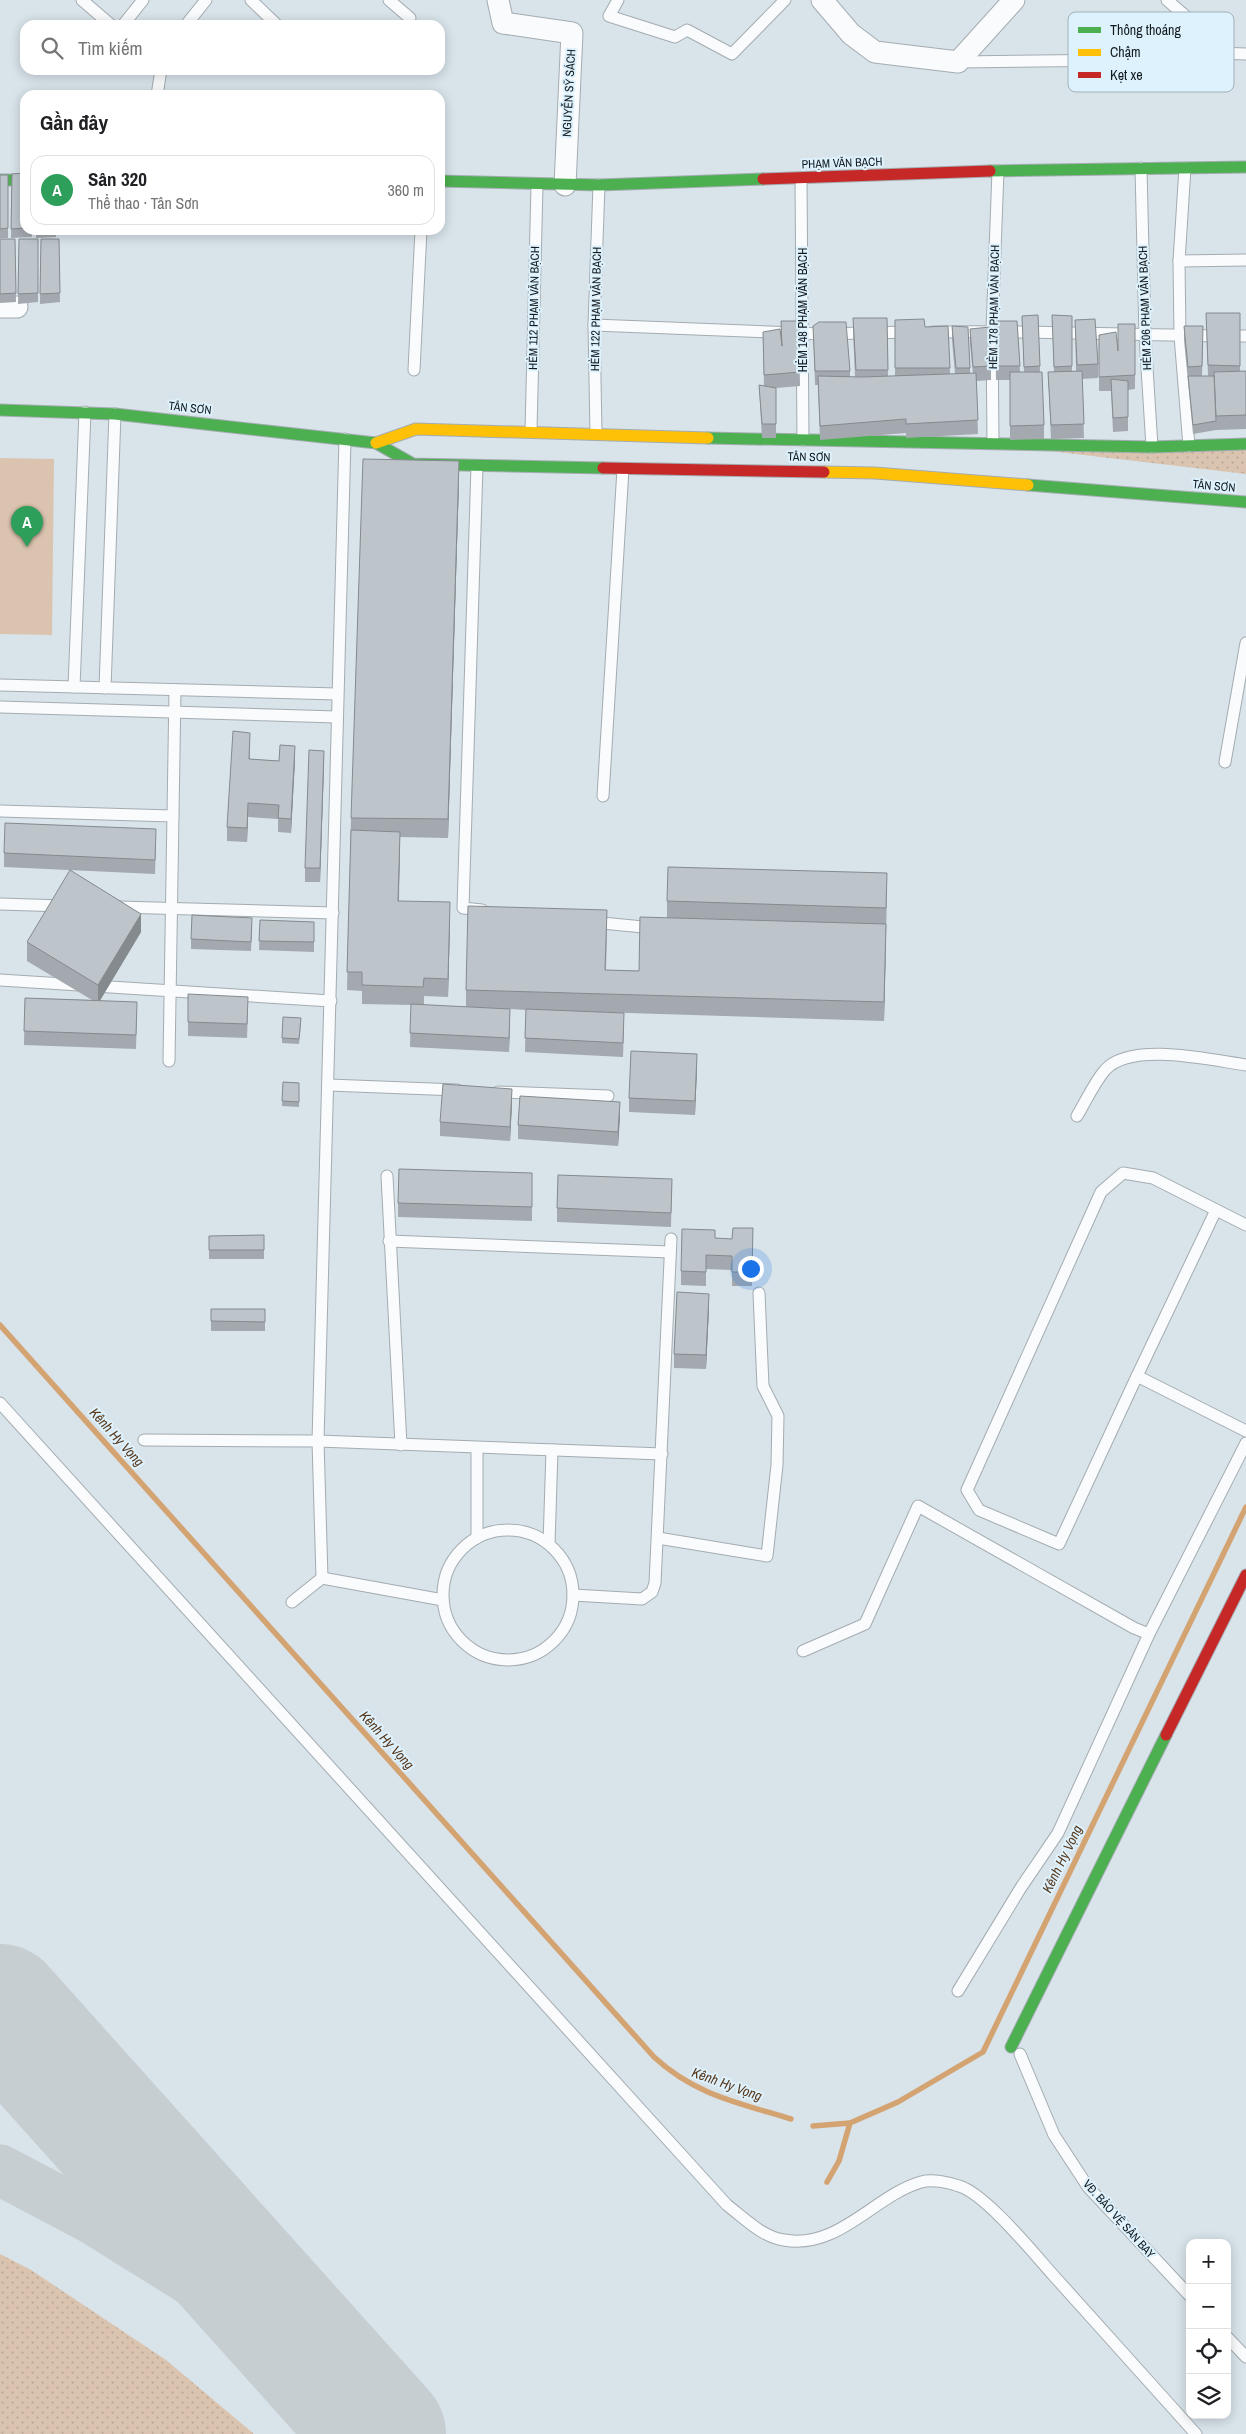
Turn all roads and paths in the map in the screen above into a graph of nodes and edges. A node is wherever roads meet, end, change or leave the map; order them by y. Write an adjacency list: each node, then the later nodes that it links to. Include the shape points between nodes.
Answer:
1 (82, 0): 14 (lane)
2 (143, 0): 15 (lane)
3 (206, 0): 16 (lane)
4 (251, 0): 17 (lane)
5 (389, 0): 13 (lane)
6 (498, 0): 31 (street, NGUYỄN SỸ SÁCH, via 503,24 572,33)
7 (618, 0): 8 (lane, via 609,16 675,37 687,30 732,54)
8 (785, 0)
9 (822, 0): 19 (street, via 851,34 875,52)
10 (1014, 0): 19 (street)
11 (1167, 0): 12 (lane)
12 (1181, 12)
13 (410, 18)
14 (104, 20)
15 (127, 20)
16 (190, 20)
17 (272, 20)
18 (1068, 61): 19 (lane)
19 (958, 62)
20 (160, 75): 21 (lane)
21 (158, 90)
22 (1246, 167): 24 (street, PHẠM VĂN BẠCH)
23 (1141, 168): 24 (street, PHẠM VĂN BẠCH); 25 (street, PHẠM VĂN BẠCH); 39 (lane, HẺM 206 PHẠM VĂN BẠCH)
24 (1186, 168): 35 (lane)
25 (998, 171): 26 (street, PHẠM VĂN BẠCH); 37 (lane, HẺM 178 PHẠM VĂN BẠCH)
26 (801, 179): 32 (street, PHẠM VĂN BẠCH); 38 (lane, HẺM 148 PHẠM VĂN BẠCH)
27 (0, 180): 28 (street)
28 (20, 180)
29 (445, 182): 30 (street, PHẠM VĂN BẠCH)
30 (537, 185): 31 (street, PHẠM VĂN BẠCH); 46 (lane, HẺM 112 PHẠM VĂN BẠCH)
31 (565, 185): 32 (street, PHẠM VĂN BẠCH)
32 (599, 185): 36 (lane, HẺM 122 PHẠM VĂN BẠCH)
33 (421, 235): 42 (lane)
34 (1246, 260): 35 (lane)
35 (1179, 261): 40 (lane)
36 (594, 325): 38 (lane); 47 (lane, HẺM 122 PHẠM VĂN BẠCH)
37 (992, 330): 38 (lane); 39 (lane); 52 (lane, HẺM 178 PHẠM VĂN BẠCH)
38 (803, 333): 49 (lane, HẺM 148 PHẠM VĂN BẠCH)
39 (1145, 336): 40 (lane); 55 (lane, HẺM 206 PHẠM VĂN BẠCH)
40 (1180, 336): 41 (lane); 54 (lane)
41 (1246, 336)
42 (414, 370)
43 (0, 410): 44 (street, TÂN SƠN)
44 (85, 412): 45 (street, TÂN SƠN); 64 (lane)
45 (114, 414): 48 (street, TÂN SƠN); 65 (lane)
46 (531, 431): 47 (street, TÂN SƠN); 51 (street, TÂN SƠN, via 416,429)
47 (596, 433): 49 (street, TÂN SƠN)
48 (345, 439): 51 (street, TÂN SƠN); 67 (lane)
49 (803, 440): 50 (street, TÂN SƠN)
50 (821, 441): 52 (street, TÂN SƠN, via 871,447); 56 (street)
51 (376, 443): 58 (street, TÂN SƠN, via 413,464)
52 (993, 443): 55 (street, TÂN SƠN)
53 (1246, 444): 54 (street, TÂN SƠN)
54 (1189, 446): 55 (street, TÂN SƠN)
55 (1152, 447)
56 (825, 463): 59 (street, TÂN SƠN); 60 (street, TÂN SƠN)
57 (867, 463): 60 (street)
58 (477, 466): 59 (street, TÂN SƠN); 79 (lane, via 464,908)
59 (623, 469): 72 (lane)
60 (875, 473): 61 (street, TÂN SƠN)
61 (1246, 502)
62 (1246, 642): 71 (lane)
63 (0, 685): 64 (lane)
64 (74, 687): 65 (lane)
65 (105, 688): 66 (lane)
66 (175, 690): 67 (lane); 69 (lane)
67 (337, 694): 70 (lane)
68 (0, 707): 69 (lane)
69 (175, 712): 70 (lane); 74 (lane)
70 (336, 717): 80 (lane)
71 (1225, 762)
72 (603, 796)
73 (0, 811): 74 (lane)
74 (173, 816): 78 (lane)
75 (0, 904): 76 (lane)
76 (76, 906)
77 (105, 907): 78 (lane)
78 (171, 909): 80 (lane); 84 (lane)
79 (493, 911)
80 (333, 913): 85 (lane)
81 (581, 921): 82 (lane)
82 (669, 930)
83 (0, 980): 84 (lane)
84 (170, 991): 85 (lane); 86 (lane)
85 (332, 1001): 88 (lane)
86 (169, 1061)
87 (1246, 1065): 92 (lane, via 1172,1054 1124,1057 1105,1069)
88 (329, 1085): 89 (lane); 104 (lane)
89 (468, 1091)
90 (488, 1092): 91 (lane)
91 (608, 1096)
92 (1077, 1116)
93 (387, 1176): 97 (lane)
94 (1216, 1210): 95 (lane); 100 (lane); 100 (lane, via 1153,1178 1123,1174 1100,1192 967,1490 979,1510 1059,1544)
95 (1246, 1225)
96 (671, 1239): 98 (lane)
97 (389, 1241): 98 (lane); 106 (lane)
98 (670, 1252): 109 (lane)
99 (759, 1293): 111 (lane, via 763,1386 778,1416 777,1465 767,1556)
100 (1137, 1376): 102 (lane)
101 (0, 1403): 125 (lane, via 727,2205 762,2231 784,2240 808,2240 836,2232 905,2189 923,2182 960,2186 979,2197 1028,2247)
102 (1246, 1431)
103 (144, 1440): 104 (lane)
104 (318, 1441): 106 (lane); 114 (lane)
105 (1246, 1443): 118 (lane)
106 (401, 1444): 107 (lane)
107 (477, 1448): 108 (lane); 110 (lane)
108 (552, 1450): 109 (lane); 112 (lane)
109 (662, 1454): 111 (lane)
110 (478, 1538): 112 (lane, via 509,1529 530,1533); 116 (lane, via 454,1558 445,1578)
111 (658, 1538): 115 (lane, via 655,1583 652,1592 642,1599)
112 (549, 1544): 115 (lane, via 564,1560 572,1580)
113 (1246, 1575): 121 (street)
114 (322, 1578): 116 (lane); 117 (lane)
115 (573, 1595): 116 (lane, via 568,1622 556,1640 539,1654 518,1661 497,1660 477,1653 460,1639 448,1621)
116 (443, 1600)
117 (292, 1602)
118 (1149, 1634): 119 (lane, via 918,1506 865,1624); 120 (lane, via 1058,1833)
119 (803, 1651)
120 (958, 1991)
121 (1015, 2051): 122 (lane, VĐ. BẢO VỆ SÂN BAY, via 1054,2135 1088,2187)
122 (1186, 2292)
123 (1231, 2341): 124 (lane)
124 (1246, 2357)
125 (1196, 2434)

